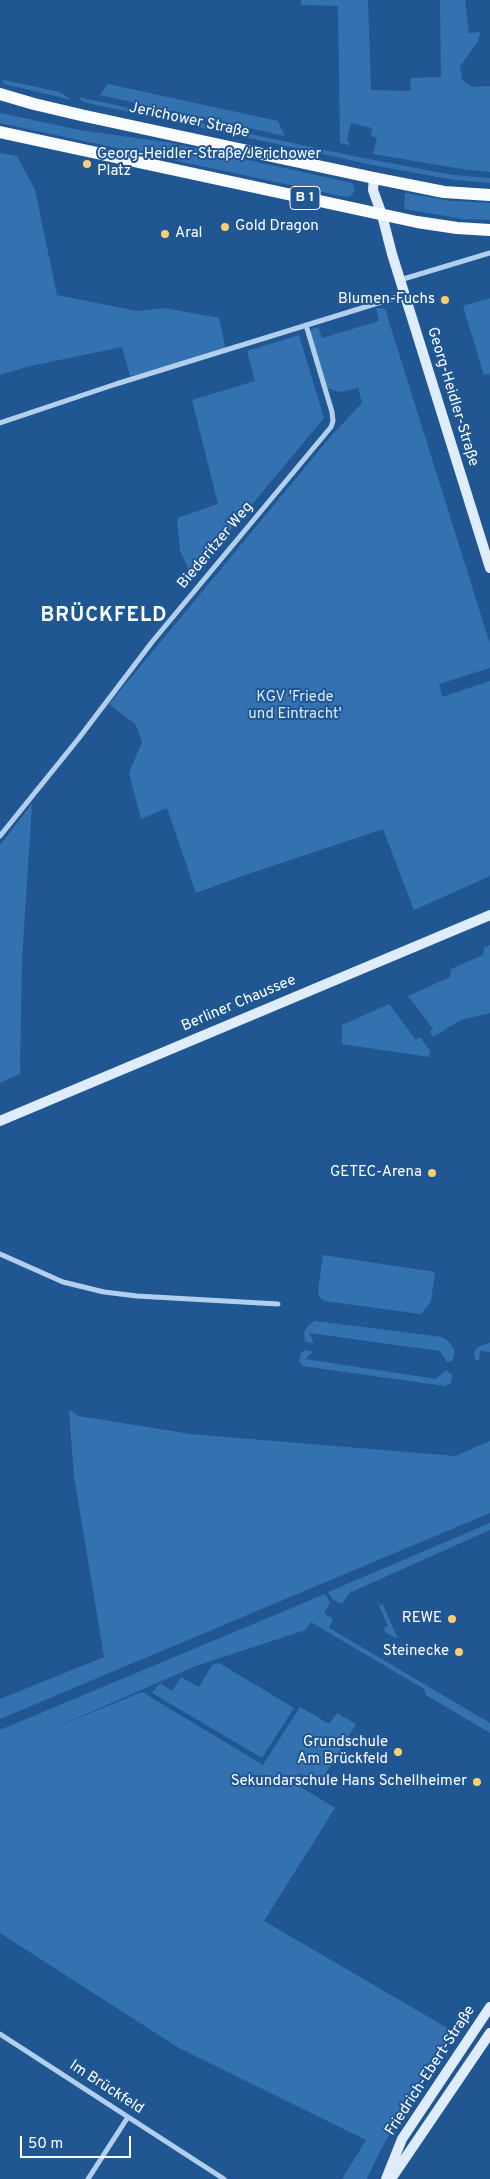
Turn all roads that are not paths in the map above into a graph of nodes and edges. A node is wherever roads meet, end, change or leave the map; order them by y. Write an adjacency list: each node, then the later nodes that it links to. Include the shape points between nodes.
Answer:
1 (0, 94): 3 (main road, Jerichower Straße / B 1, via 85,116)
2 (0, 132): 5 (main road, B 1)
3 (374, 178): 4 (main road, Jerichower Straße / B 1, via 444,192); 5 (street, Georg-Heidler-Straße, via 374,190)
4 (490, 195)
5 (382, 215): 6 (main road, B 1); 8 (street, Georg-Heidler-Straße)
6 (490, 230)
7 (490, 253): 8 (street)
8 (400, 280): 9 (street, Georg-Heidler-Straße)
9 (405, 295): 10 (street); 12 (street, Georg-Heidler-Straße)
10 (306, 326): 11 (street); 13 (street, Biederitzer Weg, via 333,418 332,427 152,642)
11 (0, 423)
12 (490, 568)
13 (0, 836)
14 (490, 916): 15 (street, Berliner Chaussee)
15 (0, 1122)
16 (0, 1254): 17 (street, via 63,1282 104,1292)
17 (278, 1304)
18 (490, 2007): 24 (street, Friedrich-Ebert-Straße, via 402,2140)
19 (490, 2033): 25 (street, Friedrich-Ebert-Straße)
20 (0, 2034): 21 (street, Im Brückfeld)
21 (128, 2117): 22 (street); 23 (street, Im Brückfeld)
22 (88, 2179)
23 (224, 2179)
24 (386, 2179)
25 (391, 2179)

